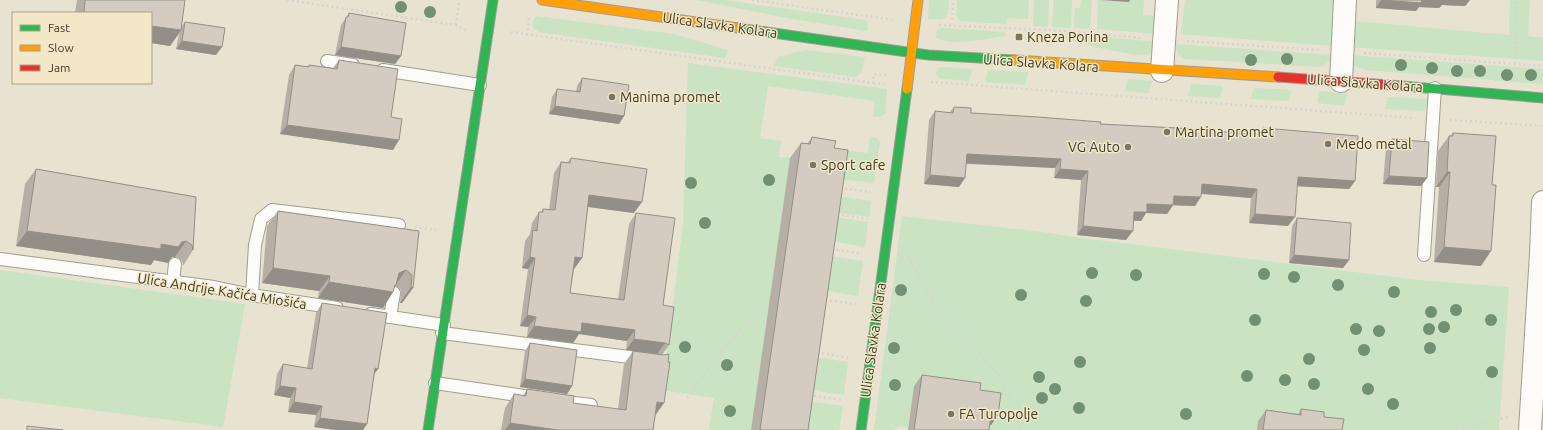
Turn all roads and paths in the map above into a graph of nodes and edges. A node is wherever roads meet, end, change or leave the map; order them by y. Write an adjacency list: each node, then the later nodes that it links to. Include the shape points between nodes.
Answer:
1 (287, 0): 12 (path)
2 (459, 0): 12 (path)
3 (493, 0): 25 (main road)
4 (542, 0): 18 (main road, Ulica Slavka Kolara)
5 (752, 0): 11 (path)
6 (918, 0): 11 (main road, Ulica Slavka Kolara)
7 (954, 0): 13 (path)
8 (1167, 0): 16 (street)
9 (1345, 0): 17 (street)
10 (1518, 0): 20 (path)
11 (916, 23): 13 (path); 18 (main road, Ulica Slavka Kolara)
12 (456, 24): 14 (path)
13 (952, 25): 16 (path)
14 (467, 31)
15 (505, 32): 23 (path, via 873,83 874,74)
16 (1165, 39): 17 (path); 22 (street)
17 (1341, 51): 20 (path); 24 (street)
18 (912, 52): 22 (main road, Ulica Slavka Kolara, via 936,56); 23 (main road, Ulica Slavka Kolara)
19 (327, 61): 25 (lane)
20 (1515, 64): 21 (path)
21 (1543, 66)
22 (1162, 71): 24 (main road, Ulica Slavka Kolara)
23 (908, 77): 28 (path, via 926,81); 62 (main road, Ulica Slavka Kolara)
24 (1341, 81): 26 (main road, Ulica Slavka Kolara)
25 (480, 85): 51 (main road)
26 (1435, 88): 27 (main road, Ulica Slavka Kolara); 28 (lane)
27 (1543, 98)
28 (1434, 119): 29 (path); 41 (lane)
29 (1543, 126)
30 (834, 187): 31 (path)
31 (876, 193)
32 (1543, 202): 40 (street)
33 (831, 214): 34 (path)
34 (872, 220)
35 (399, 225): 36 (path); 46 (lane, via 272,210 261,219 255,245)
36 (440, 231)
37 (825, 248): 39 (path)
38 (905, 252): 63 (path, via 934,303 998,373 1014,407)
39 (867, 254)
40 (1542, 254): 60 (street)
41 (1424, 255)
42 (0, 259): 44 (lane, Ulica Andrije Kačića Miošića)
43 (175, 264): 44 (lane)
44 (173, 282): 46 (lane, Ulica Andrije Kačića Miošića)
45 (394, 293): 50 (lane)
46 (252, 295): 50 (lane, Ulica Andrije Kačića Miošića)
47 (818, 299): 48 (path)
48 (860, 305)
49 (774, 314): 57 (path, via 758,314 746,324 728,342)
50 (390, 317): 51 (lane, Ulica Andrije Kačića Miošića)
51 (443, 329): 54 (lane, Ulica Andrije Kačića Miošića); 55 (main road)
52 (811, 351): 53 (path)
53 (852, 358)
54 (656, 361)
55 (435, 383): 59 (lane); 61 (main road)
56 (804, 394): 58 (path)
57 (687, 398)
58 (846, 401)
59 (591, 405)
60 (1531, 422): 64 (path, via 1494,420)
61 (428, 430)
62 (861, 430)
63 (1021, 430)
64 (1458, 430)

